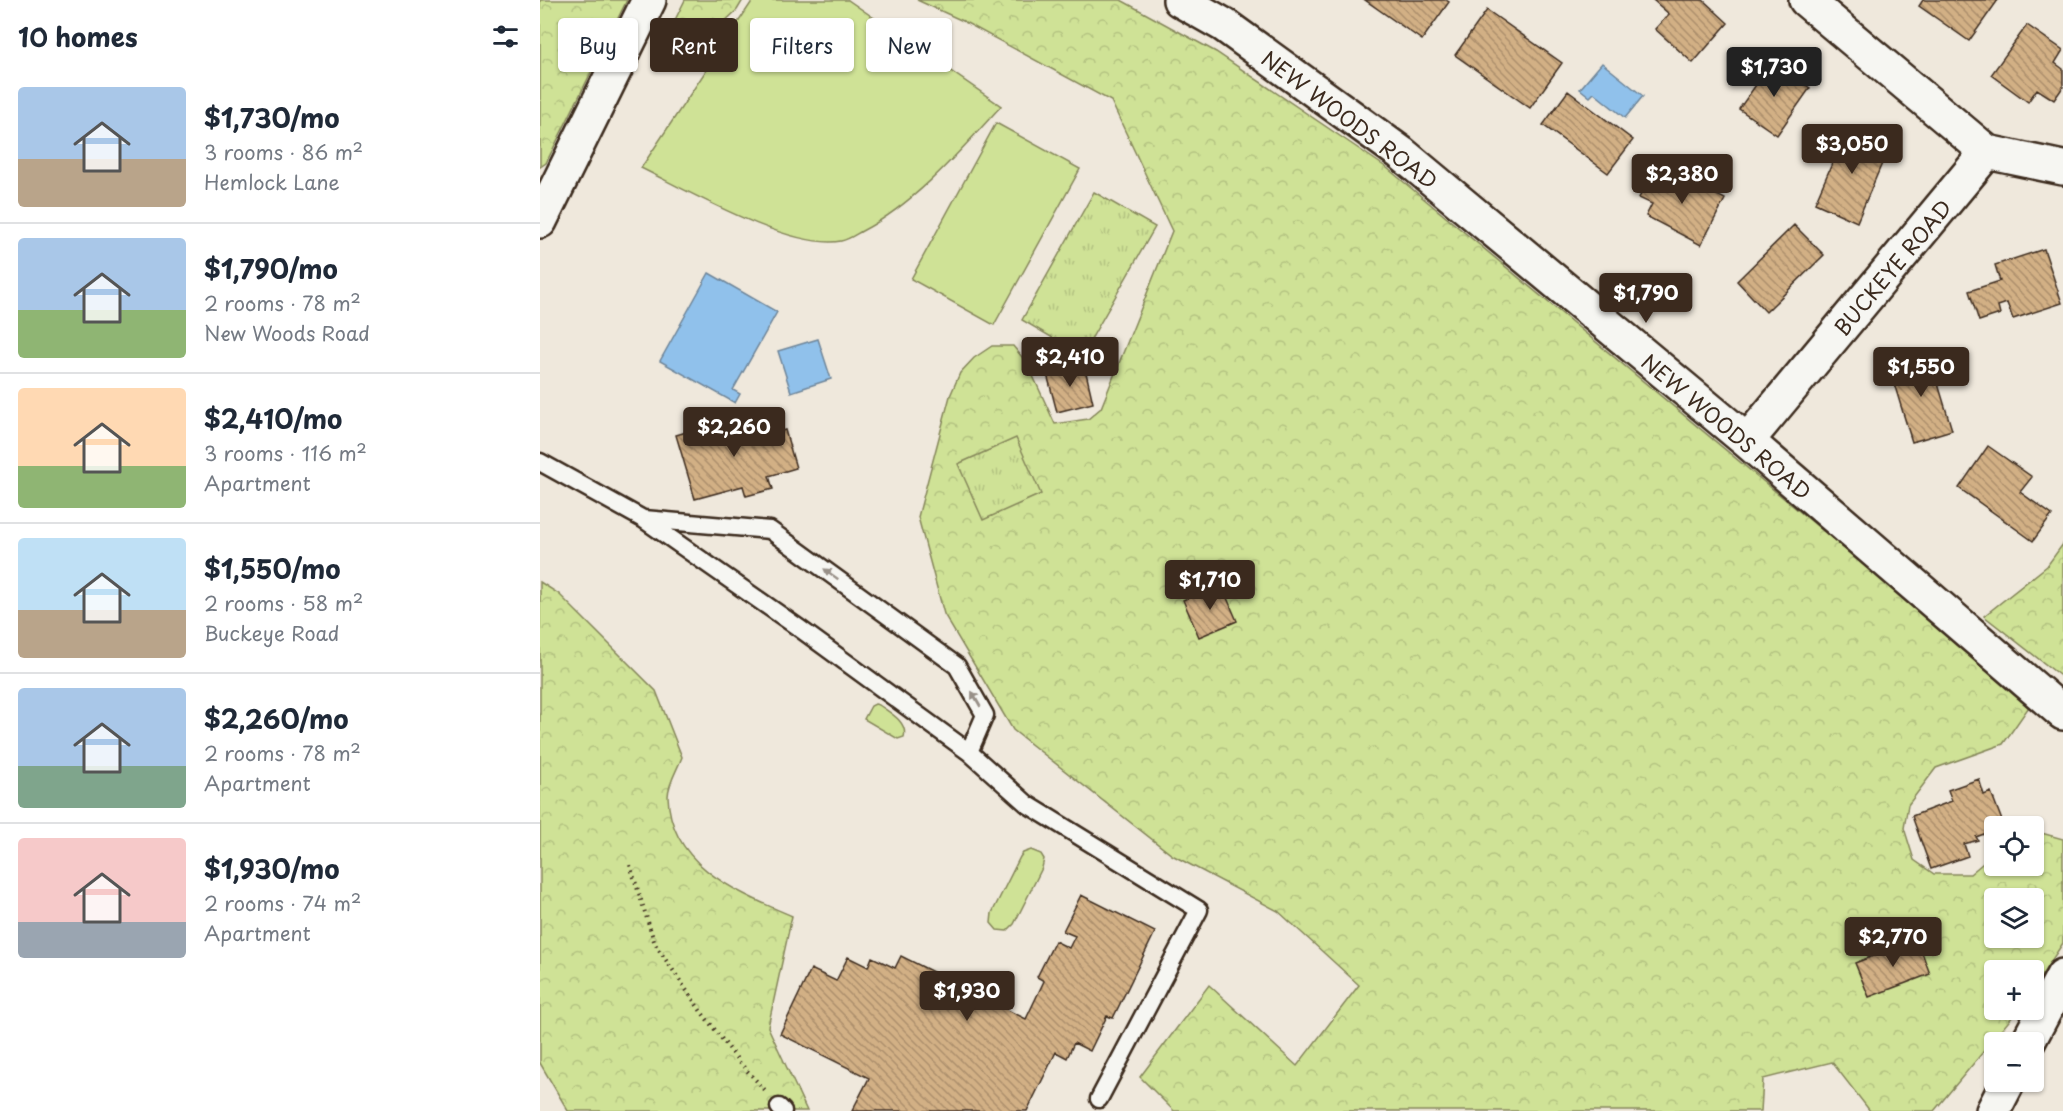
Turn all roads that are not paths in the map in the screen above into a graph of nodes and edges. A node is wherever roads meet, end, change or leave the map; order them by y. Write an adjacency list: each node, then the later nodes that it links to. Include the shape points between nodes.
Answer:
1 (649, 0): 6 (street)
2 (1180, 0): 7 (street, NEW WOODS ROAD, via 1224,25 1401,153)
3 (1806, 0): 4 (street)
4 (1987, 152): 5 (street); 7 (street, BUCKEYE ROAD)
5 (2063, 168)
6 (540, 221)
7 (1747, 441): 10 (street, NEW WOODS ROAD)
8 (540, 462): 9 (lane)
9 (643, 519): 11 (lane); 11 (lane, one-way to 9, via 985,716 957,666 770,530)
10 (2063, 713)
11 (969, 752): 15 (lane, via 1027,804 1199,910)
12 (2063, 976): 13 (street)
13 (2033, 1032)
14 (2003, 1092): 16 (street)
15 (1099, 1099)
16 (1993, 1111)

